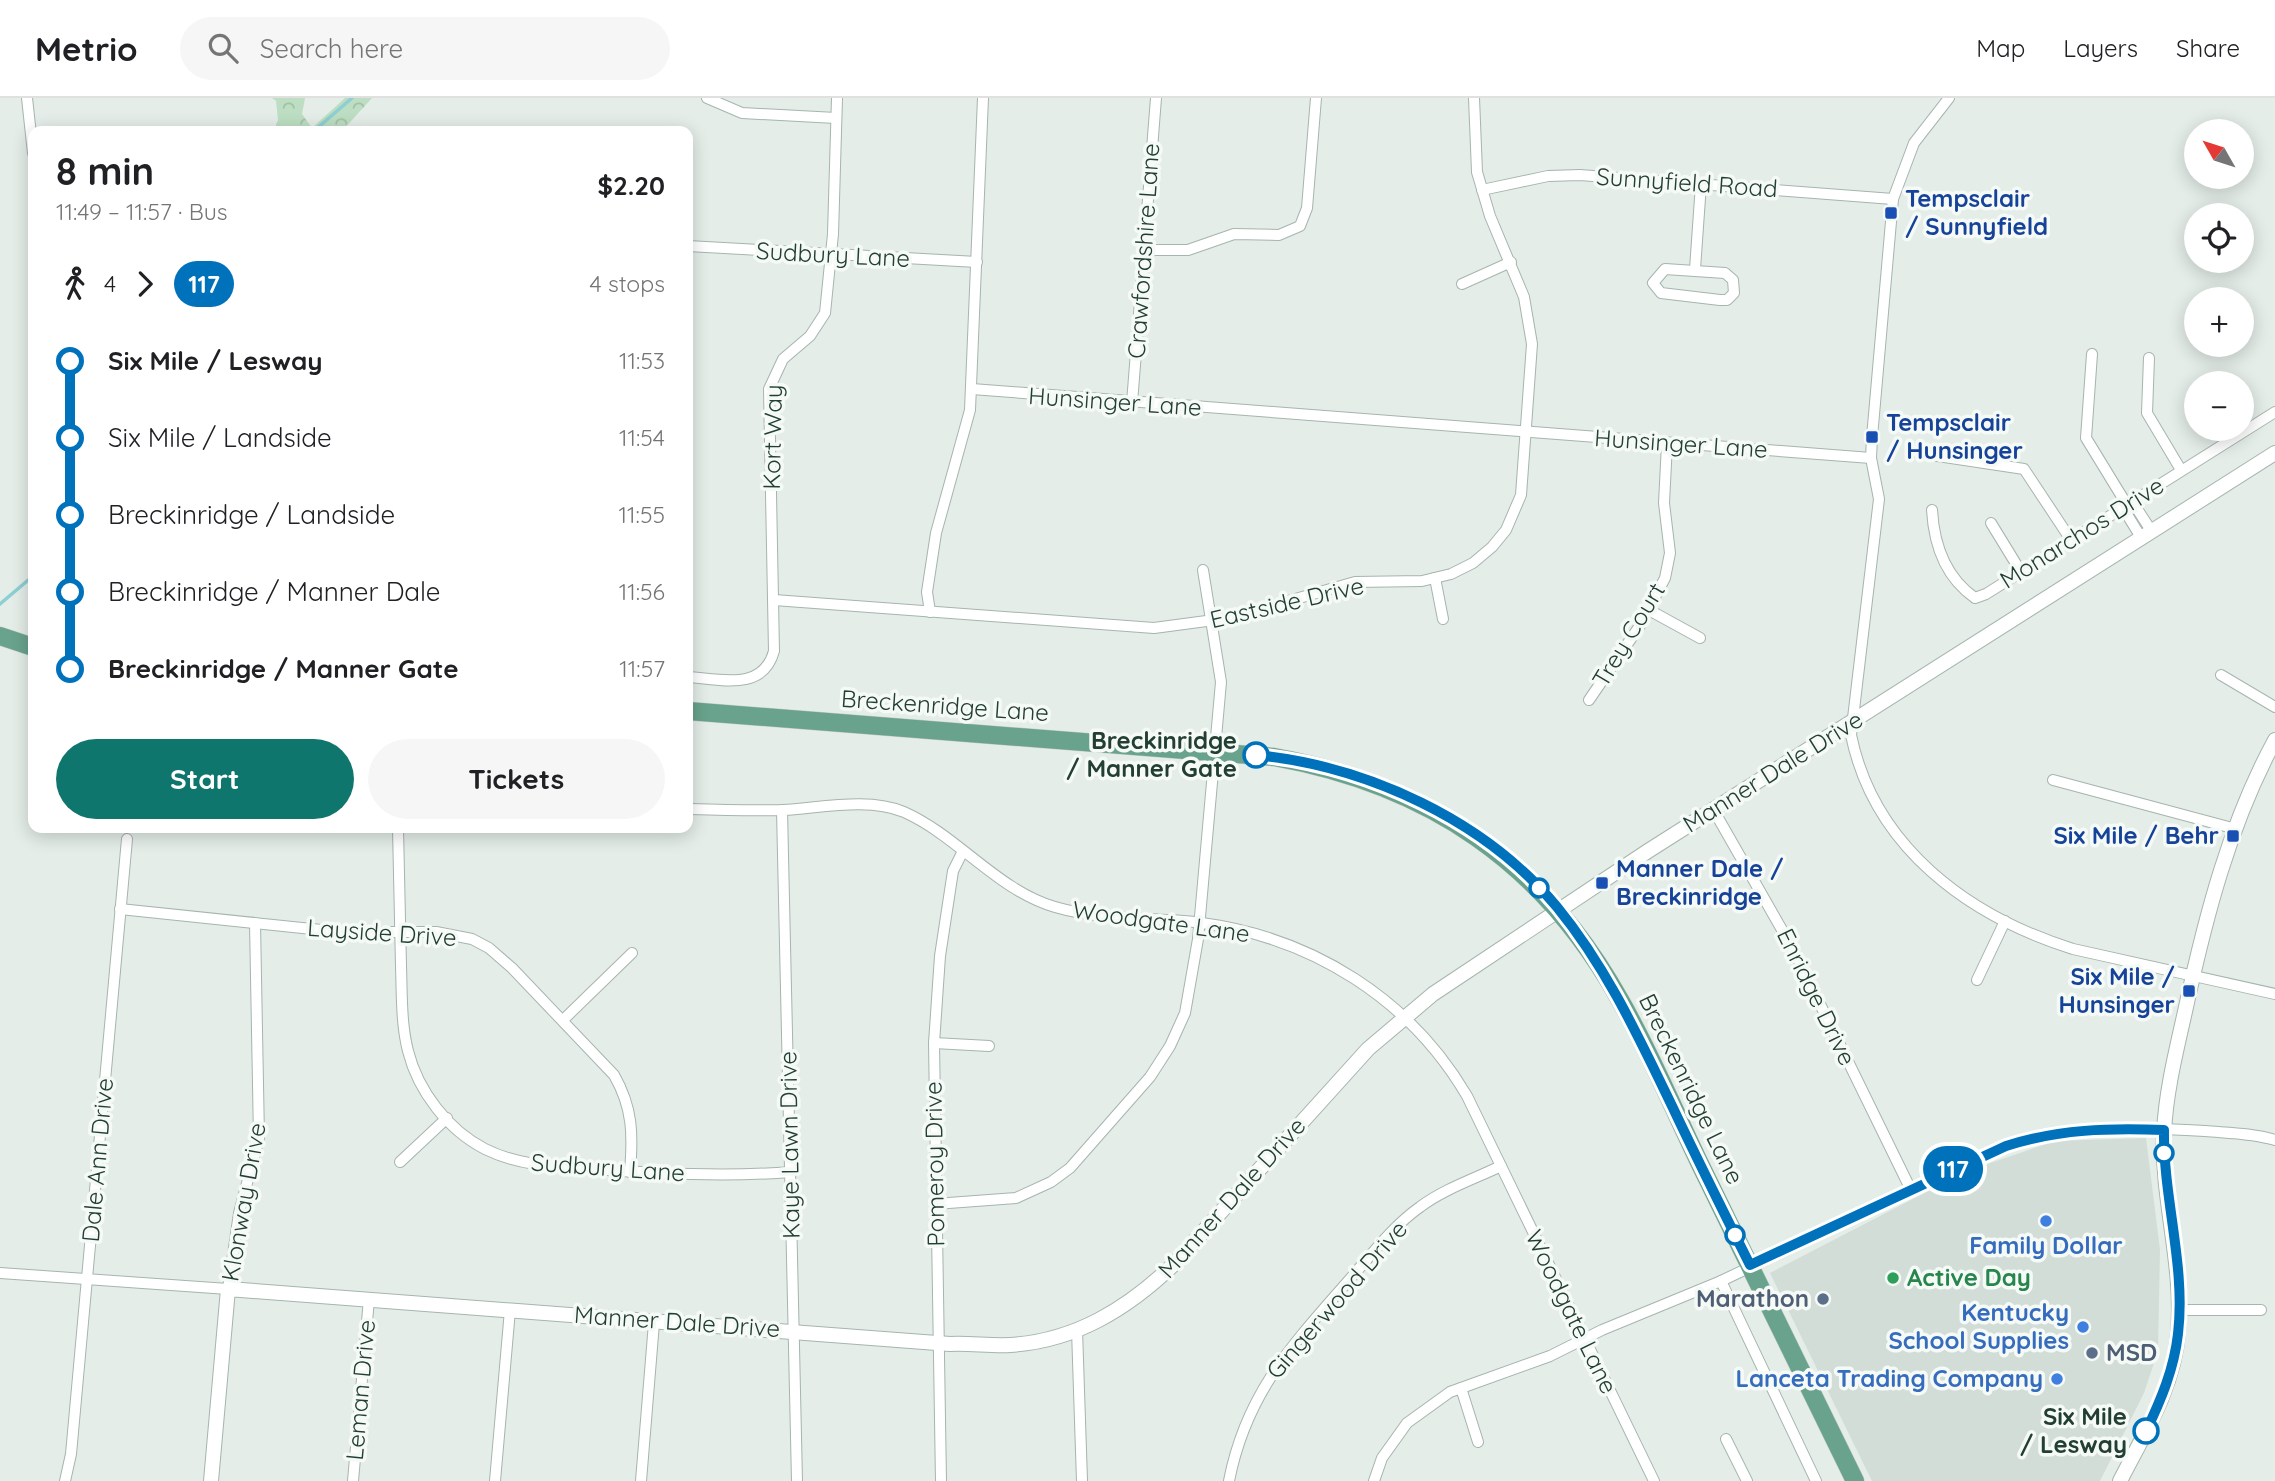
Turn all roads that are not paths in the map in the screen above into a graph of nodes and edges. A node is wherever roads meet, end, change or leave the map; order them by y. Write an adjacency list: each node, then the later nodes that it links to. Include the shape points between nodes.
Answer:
1 (27, 98): 10 (street)
2 (707, 98): 9 (street, via 742,113)
3 (837, 98): 9 (street, Kort Way)
4 (983, 98): 17 (street)
5 (1156, 98): 15 (street, Crawfordshire Lane)
6 (1316, 98): 15 (street, via 1307,208 1300,226 1279,235 1234,234 1188,250)
7 (1474, 98): 12 (street, Eastside Drive, via 1474,146)
8 (1950, 98): 13 (street, via 1914,143)
9 (836, 118): 16 (street, Kort Way)
10 (30, 126)
11 (1701, 184): 12 (street, Sunnyfield Road, via 1580,175 1548,176); 13 (street, Sunnyfield Road); 19 (street)
12 (1482, 190): 18 (street, Eastside Drive)
13 (1893, 199): 32 (street)
14 (693, 246): 16 (street, Sudbury Lane)
15 (1144, 250): 24 (street, Crawfordshire Lane)
16 (831, 255): 17 (street, Sudbury Lane); 42 (street, Kort Way, via 823,320 783,359 769,389)
17 (977, 262): 23 (street)
18 (1511, 262): 20 (street); 27 (street, Eastside Drive, via 1531,328)
19 (1695, 269): 19 (street, via 1665,269 1653,283 1661,293 1720,300 1734,293 1733,279 1725,273)
20 (1462, 284)
21 (2092, 354): 34 (street, via 2086,438)
22 (2149, 358): 33 (street, via 2147,413)
23 (972, 389): 24 (street, Hunsinger Lane); 44 (street, via 964,443 936,533 928,592)
24 (1132, 403): 27 (street, Hunsinger Lane)
25 (2275, 412): 26 (street, Monarchos Drive)
26 (2254, 422)
27 (1527, 432): 29 (street, Hunsinger Lane); 41 (street, Eastside Drive, via 1521,495 1506,530 1473,563)
28 (2219, 441): 33 (street, Monarchos Drive)
29 (1667, 443): 32 (street, Hunsinger Lane); 43 (street, Trey Court, via 1664,503 1670,553 1661,590)
30 (1918, 453): 38 (street, via 2024,469)
31 (2275, 453): 37 (street, Manner Dale Drive)
32 (1871, 458): 55 (street, via 1879,499)
33 (2181, 470): 34 (street, Monarchos Drive)
34 (2127, 505): 37 (street); 38 (street, Monarchos Drive)
35 (1932, 510): 40 (street, Monarchos Drive, via 1938,552 1966,592 1975,598)
36 (1991, 523): 40 (street)
37 (2147, 535): 55 (street, Manner Dale Drive)
38 (2071, 540): 40 (street, Monarchos Drive)
39 (1203, 570): 46 (street)
40 (2021, 572)
41 (1435, 578): 45 (street); 46 (street, Eastside Drive, via 1334,586)
42 (774, 600): 44 (street, Eastside Drive); 51 (street, Kort Way, via 774,652 767,668 744,681)
43 (1649, 610): 48 (street); 52 (street, Trey Court)
44 (930, 612): 46 (street, Eastside Drive, via 1154,628)
45 (1443, 620)
46 (1212, 621): 57 (street, via 1220,682)
47 (0, 636): 49 (main road)
48 (1699, 638)
49 (28, 646)
50 (2221, 675): 53 (street)
51 (693, 677)
52 (1589, 700)
53 (2275, 707)
54 (693, 711): 57 (main road, Breckenridge Lane)
55 (1853, 721): 60 (street, Manner Dale Drive); 68 (street, via 1851,735 1859,770 1903,844 1941,883)
56 (2275, 740): 62 (street)
57 (1214, 752): 67 (main road, Breckenridge Lane, via 1274,757 1335,770 1420,803 1482,840); 70 (street)
58 (2053, 779): 62 (street)
59 (693, 809): 61 (street, Woodgate Lane)
60 (1713, 809): 67 (street, Manner Dale Drive); 87 (street, Enridge Drive, via 1794,951)
61 (782, 810): 65 (street, Woodgate Lane, via 890,808 917,819); 86 (street, Kaye Lawn Drive)
62 (2236, 829): 73 (street)
63 (398, 833): 71 (street, Sudbury Lane)
64 (127, 839): 66 (street, Dale Ann Drive)
65 (963, 851): 70 (street, Woodgate Lane, via 1024,894 1052,906); 78 (street, Pomeroy Drive, via 953,871 940,956)
66 (120, 909): 69 (street, Layside Drive); 91 (street, Dale Ann Drive)
67 (1560, 911): 76 (street, Manner Dale Drive); 89 (main road, Breckenridge Lane, via 1619,999)
68 (2005, 921): 73 (street, via 2073,949); 74 (street)
69 (255, 923): 71 (street, Layside Drive, via 341,932); 93 (street, Klonway Drive, via 259,1138 239,1213)
70 (1199, 923): 76 (street, Woodgate Lane, via 1273,939 1312,954 1352,976); 88 (street, via 1193,982 1170,1046 1150,1077 1080,1158 1051,1182 1016,1198)
71 (400, 932): 77 (street, Layside Drive, via 454,934 477,941 500,956); 80 (street, Sudbury Lane, via 407,1048 420,1082)
72 (632, 953): 77 (street)
73 (2193, 975): 75 (street); 81 (street)
74 (1976, 980)
75 (2275, 994)
76 (1404, 1016): 84 (street, Woodgate Lane, via 1453,1073); 99 (street, Manner Dale Drive, via 1333,1086 1164,1274 1113,1314)
77 (563, 1020): 85 (street, Layside Drive, via 614,1075 625,1094 632,1125)
78 (934, 1043): 79 (street); 88 (street, Pomeroy Drive)
79 (989, 1046)
80 (447, 1118): 83 (street); 85 (street, Sudbury Lane, via 473,1142 508,1159)
81 (2164, 1130): 82 (street, via 2241,1133); 87 (street, via 2082,1129 2042,1135 2006,1146); 96 (street)
82 (2275, 1140)
83 (400, 1162)
84 (1501, 1166): 101 (street, Woodgate Lane); 114 (street, Gingerwood Drive, via 1444,1192 1410,1215 1298,1338 1249,1412)
85 (630, 1172): 86 (street, Sudbury Lane)
86 (791, 1172): 100 (street, Kaye Lawn Drive)
87 (1910, 1190): 89 (street)
88 (935, 1204): 102 (street, Pomeroy Drive)
89 (1750, 1265): 92 (street); 119 (main road, Breckenridge Lane)
90 (0, 1273): 91 (street, Manner Dale Drive)
91 (87, 1279): 93 (street, Manner Dale Drive); 106 (street, Dale Ann Drive)
92 (1721, 1281): 101 (street); 118 (street)
93 (228, 1289): 94 (street, Manner Dale Drive); 107 (street, Klonway Drive)
94 (369, 1299): 95 (street, Manner Dale Drive); 108 (street, Leman Drive)
95 (510, 1310): 98 (street, Manner Dale Drive); 109 (street)
96 (2179, 1310): 97 (street); 120 (street, via 2166,1388)
97 (2261, 1310)
98 (654, 1323): 100 (street, Manner Dale Drive); 110 (street)
99 (1077, 1330): 102 (street, Manner Dale Drive, via 1008,1345); 113 (street)
100 (795, 1331): 102 (street, Manner Dale Drive); 111 (street, Kaye Lawn Drive)
101 (1585, 1339): 103 (street); 116 (street, Woodgate Lane)
102 (938, 1342): 112 (street, Pomeroy Drive)
103 (1461, 1388): 105 (street); 115 (street, via 1429,1404 1406,1423 1382,1458)
104 (1726, 1439): 117 (street)
105 (1478, 1442)
106 (65, 1481)
107 (211, 1481)
108 (353, 1481)
109 (495, 1481)
110 (640, 1481)
111 (797, 1481)
112 (941, 1481)
113 (1082, 1481)
114 (1229, 1481)
115 (1374, 1481)
116 (1654, 1481)
117 (1747, 1481)
118 (1816, 1481)
119 (1854, 1481)
120 (2120, 1481)

